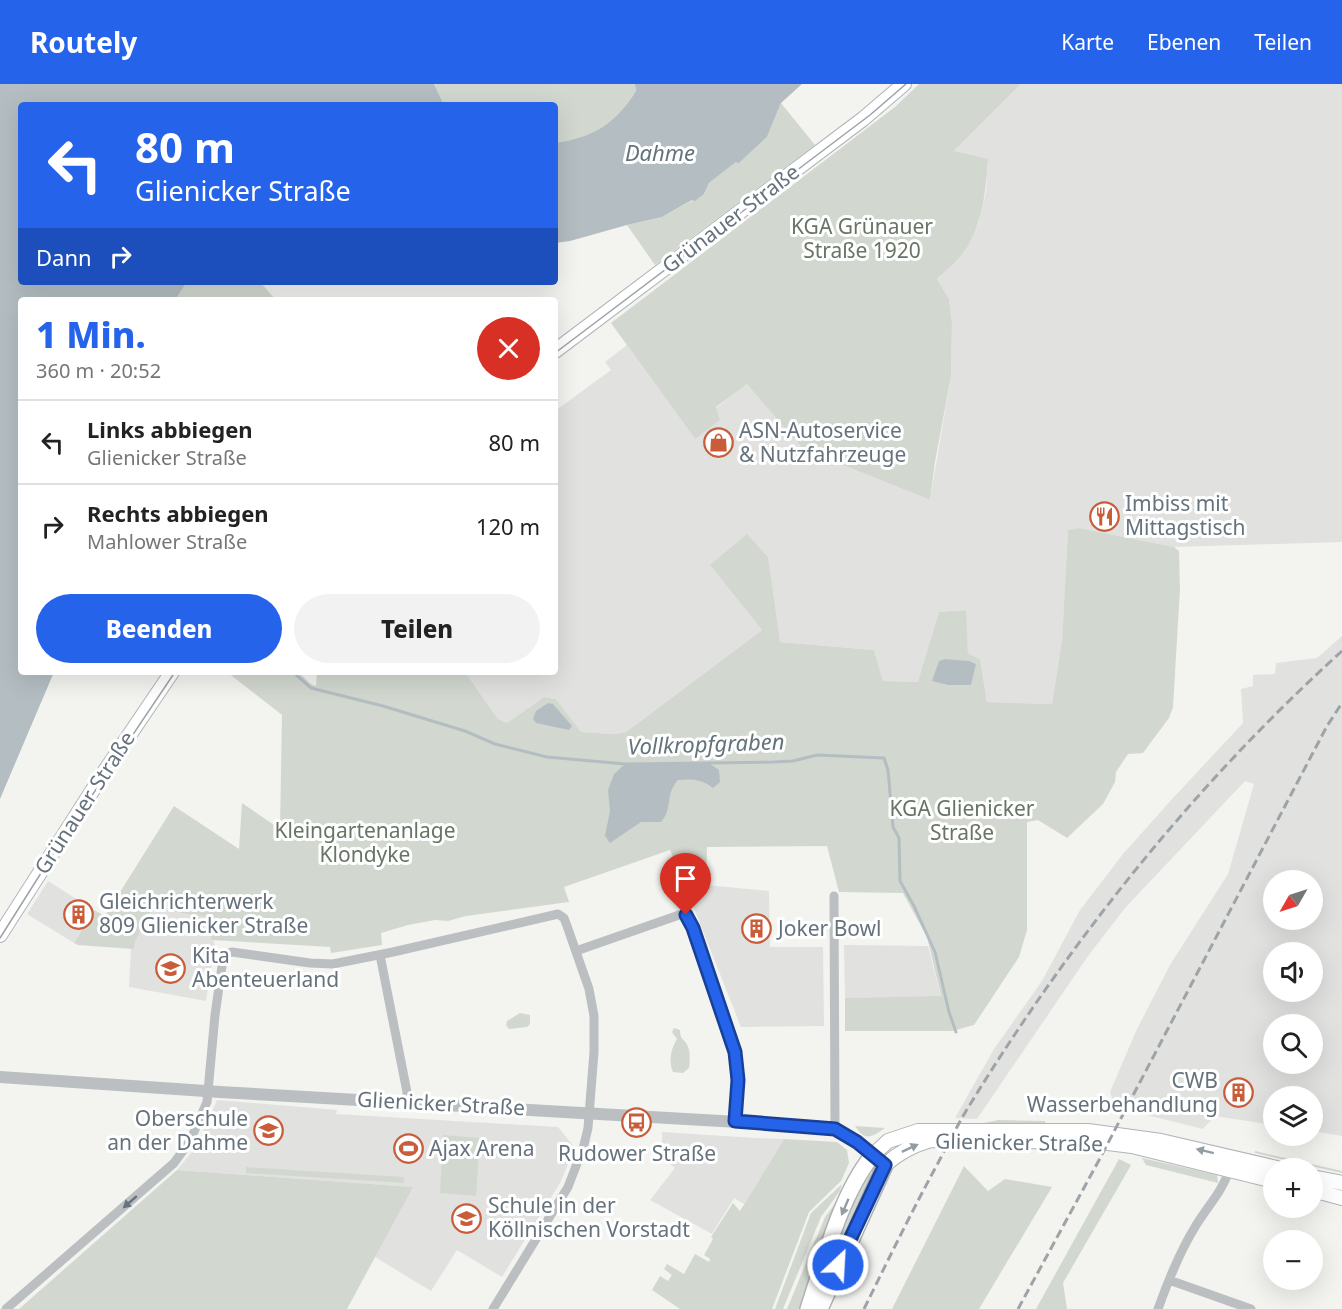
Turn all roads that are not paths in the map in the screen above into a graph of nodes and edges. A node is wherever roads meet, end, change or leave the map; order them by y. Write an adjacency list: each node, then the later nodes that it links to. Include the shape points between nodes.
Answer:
1 (904, 84): 2 (main road, Grünauer Straße)
2 (558, 349)
3 (170, 675): 5 (main road, Grünauer Straße)
4 (834, 896): 13 (street)
5 (0, 934)
6 (576, 951): 7 (street, via 564,918 558,914); 11 (street, via 594,1016); 12 (street, via 682,914 689,918 735,1052)
7 (381, 955): 9 (street, via 322,964 226,954); 10 (street)
8 (0, 1077): 9 (street, Glienicker Straße)
9 (207, 1090): 10 (street, Glienicker Straße); 24 (street, one-way to 24, via 206,1106 190,1141 174,1163)
10 (406, 1102): 11 (street, Glienicker Straße)
11 (590, 1113): 12 (street, Glienicker Straße); 25 (street, via 584,1145 568,1187)
12 (735, 1121): 13 (street, Glienicker Straße)
13 (835, 1129): 14 (street, Glienicker Straße)
14 (872, 1156): 15 (street, Glienicker Straße); 16 (main road, Glienicker Straße, one-way to 14, via 1161,1141 1088,1131 918,1131 888,1141); 26 (highway, one-way to 26, via 837,1223)
15 (885, 1165): 17 (main road, Glienicker Straße, one-way to 17, via 916,1144 939,1140 1100,1142); 27 (highway)
16 (1263, 1165)
17 (1229, 1170): 18 (main road, Glienicker Straße); 23 (street)
18 (1263, 1178)
19 (1323, 1180): 20 (main road)
20 (1342, 1184)
21 (1323, 1193): 22 (main road)
22 (1342, 1198)
23 (1168, 1280): 28 (street); 29 (street)
24 (6, 1309)
25 (494, 1309)
26 (808, 1309)
27 (820, 1309)
28 (1158, 1309)
29 (1251, 1309)

